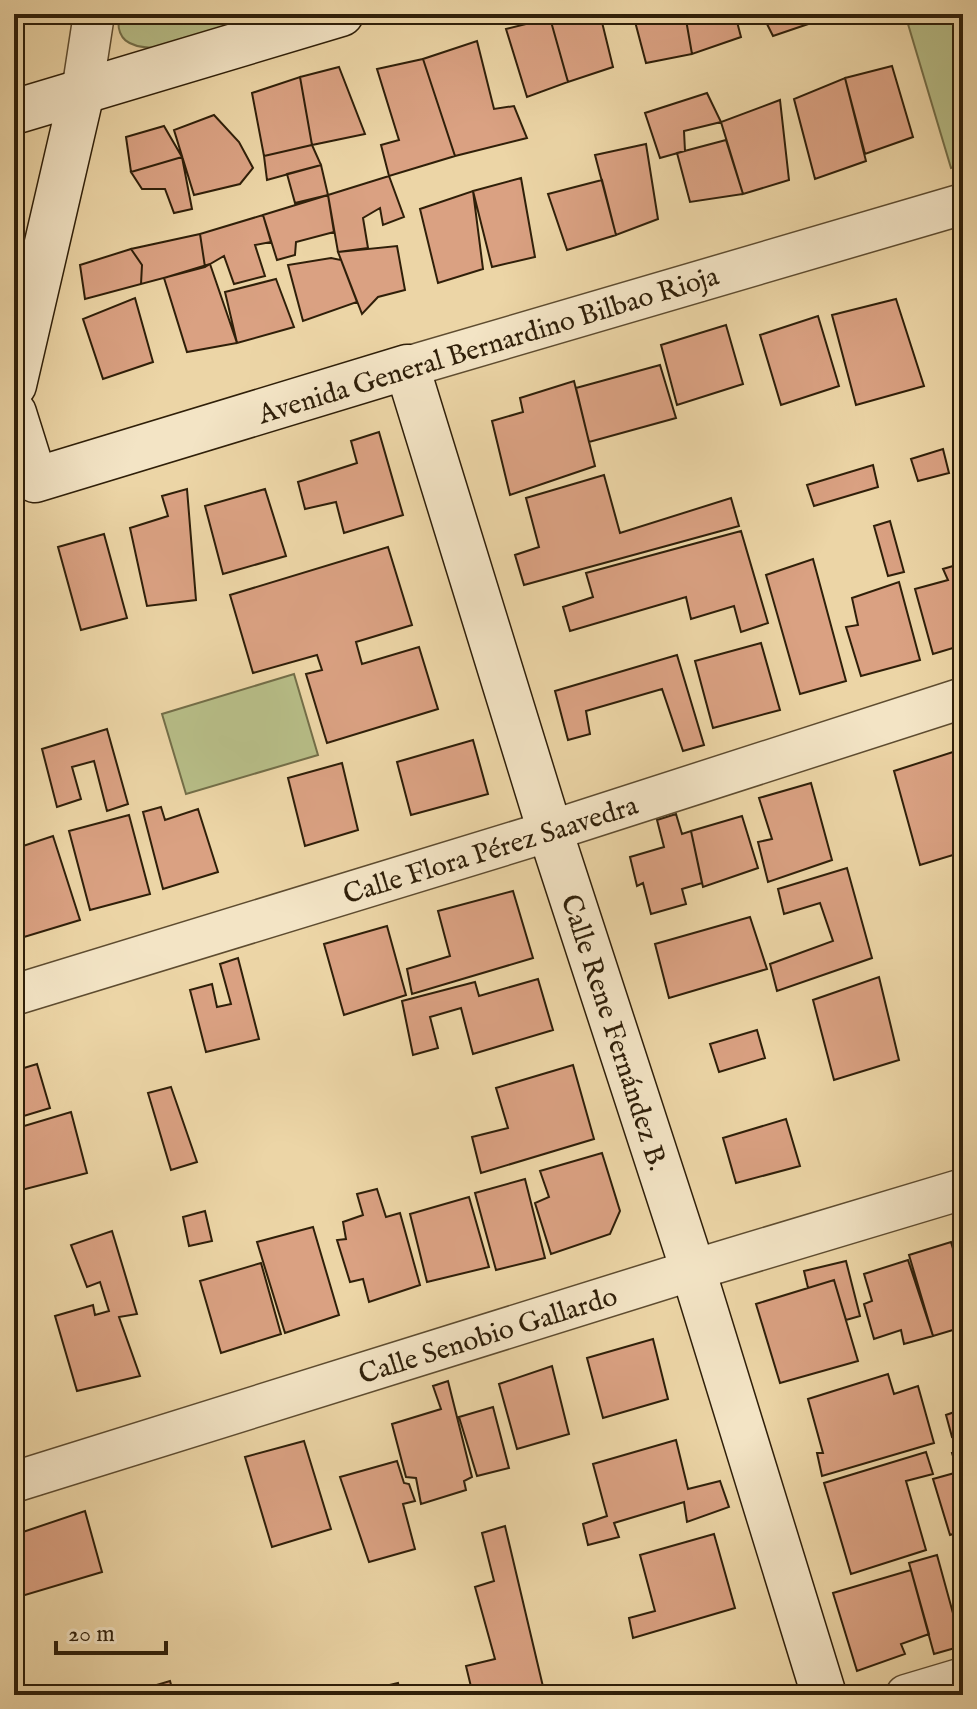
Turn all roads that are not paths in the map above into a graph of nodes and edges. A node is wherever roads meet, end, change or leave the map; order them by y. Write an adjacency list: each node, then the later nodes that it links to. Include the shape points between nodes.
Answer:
1 (94, 14): 3 (street)
2 (341, 14): 3 (street)
3 (82, 92): 4 (street); 7 (street)
4 (14, 112)
5 (963, 204): 6 (street, Avenida General Bernardino Bilbao Rioja)
6 (407, 367): 9 (street, Avenida General Bernardino Bilbao Rioja); 11 (street, Calle Rene Fernández B.)
7 (14, 385)
8 (14, 413): 9 (street)
9 (24, 483)
10 (963, 698): 11 (street, Calle Flora Pérez Saavedra)
11 (550, 831): 12 (street, Calle Flora Pérez Saavedra); 14 (street, Calle Rene Fernández B.)
12 (14, 995)
13 (963, 1189): 14 (street, Calle Senobio Gallardo)
14 (693, 1270): 15 (street, Calle Senobio Gallardo); 17 (street, Calle Rene Fernández B.)
15 (14, 1482)
16 (963, 1678): 18 (street)
17 (824, 1695)
18 (906, 1695)

